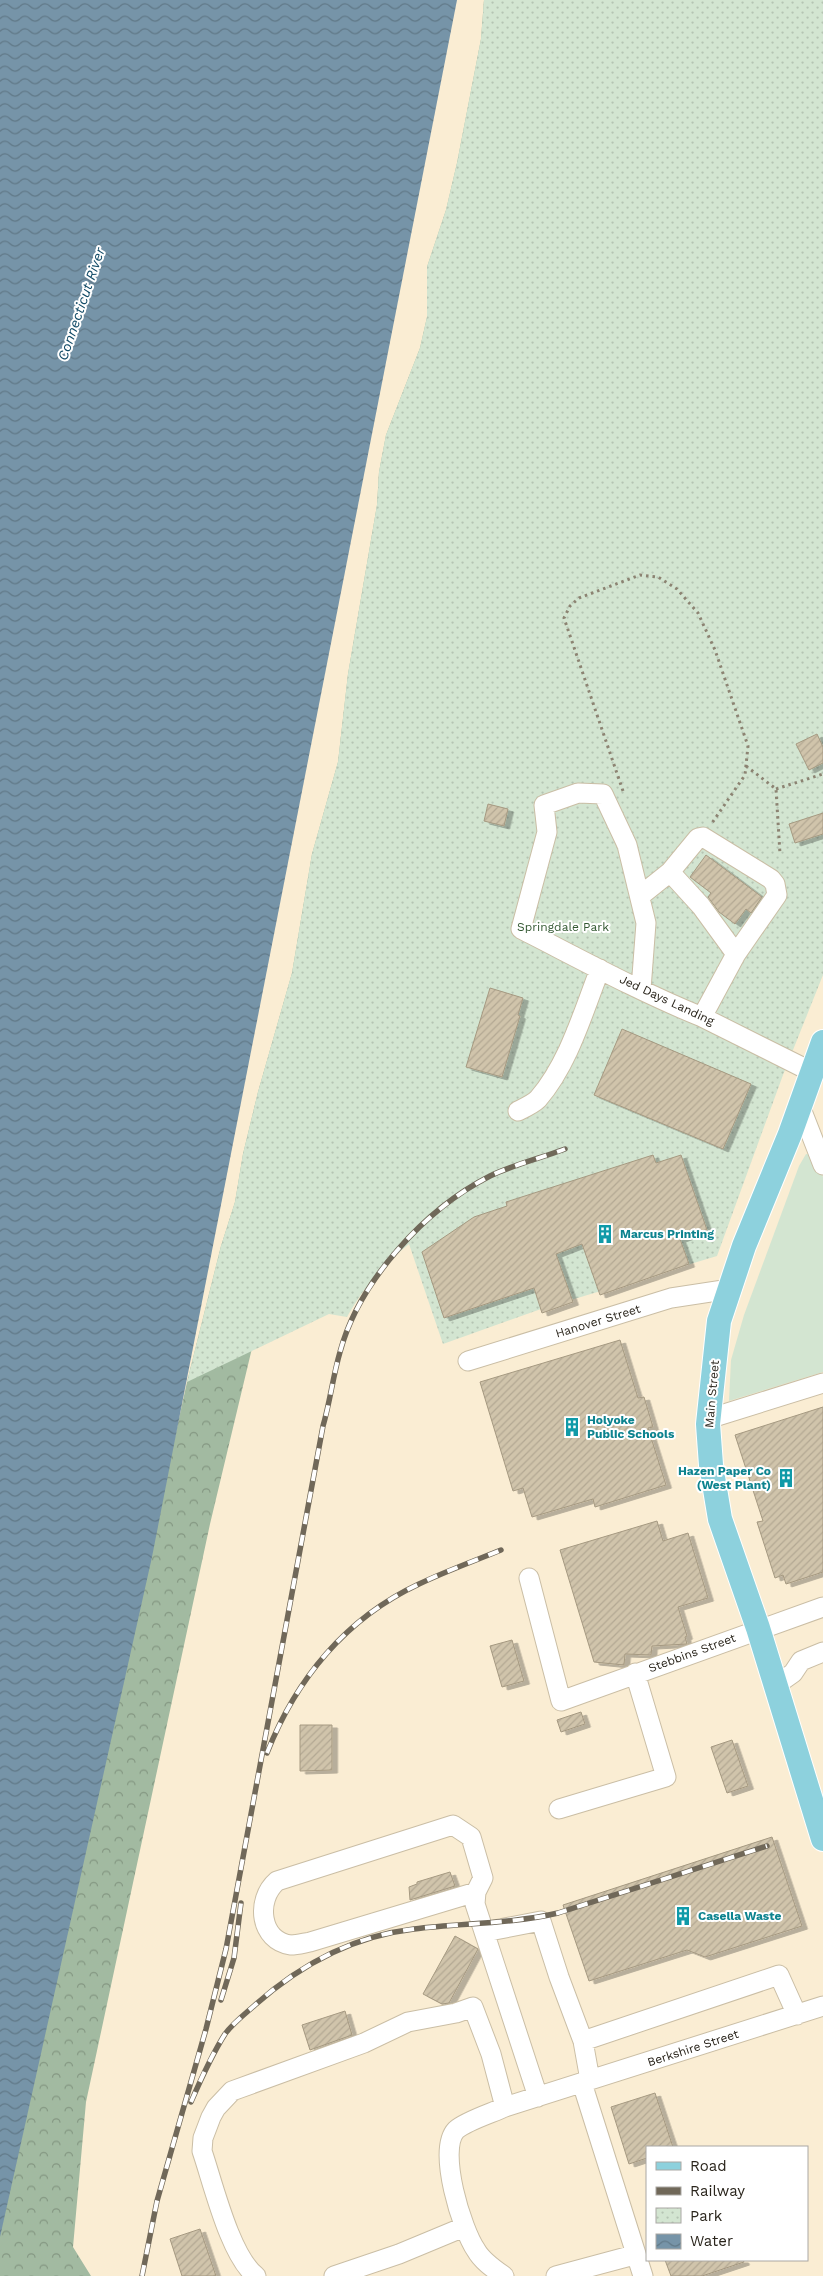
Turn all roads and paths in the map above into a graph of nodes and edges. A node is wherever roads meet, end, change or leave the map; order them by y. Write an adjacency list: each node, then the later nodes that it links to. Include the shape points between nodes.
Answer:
1 (746, 766): 3 (path); 4 (path, via 748,746 715,650 698,613 677,589 658,577 640,575 579,598 564,618); 5 (path, via 745,775)
2 (823, 774): 3 (path)
3 (776, 789): 6 (path)
4 (623, 792)
5 (703, 837): 7 (street, via 698,838); 9 (street, via 776,884 777,895 773,902)
6 (780, 854)
7 (670, 872): 8 (street); 9 (street, via 708,915)
8 (640, 896): 10 (street, Jed Days Landing, via 627,845 603,794 578,793 544,805 547,832 520,929); 11 (street, via 646,924)
9 (736, 954): 12 (street)
10 (600, 969): 11 (street, Jed Days Landing); 16 (street, via 568,1050 554,1075 537,1100)
11 (641, 989): 12 (street, Jed Days Landing)
12 (702, 1017): 14 (street, Jed Days Landing)
13 (823, 1042): 14 (main road, Main Street)
14 (812, 1072): 15 (main road, Main Street)
15 (800, 1106): 17 (street); 18 (main road, Main Street)
16 (518, 1111)
17 (823, 1165)
18 (730, 1289): 19 (street, Hanover Street, via 671,1298); 21 (main road, Main Street, via 719,1321)
19 (468, 1361)
20 (823, 1384): 21 (street)
21 (708, 1419): 24 (main road, Main Street, via 711,1465 720,1519)
22 (529, 1578): 26 (street, Stebbins Street, via 561,1700)
23 (823, 1607): 24 (street, Stebbins Street)
24 (758, 1628): 26 (street, Stebbins Street); 27 (main road, Main Street)
25 (823, 1652): 27 (street, via 801,1661 793,1673)
26 (635, 1673): 28 (street, via 666,1777)
27 (776, 1685): 29 (main road, Main Street)
28 (559, 1809)
29 (823, 1839)
30 (476, 1892): 30 (street, via 292,1945 273,1935 264,1922 265,1895 277,1881 453,1825 471,1837 477,1852 483,1878); 31 (street, via 475,1904)
31 (484, 1932): 34 (street, via 541,1921); 36 (street)
32 (823, 2006): 33 (street, Berkshire Street)
33 (797, 2015): 34 (street, via 778,1975); 35 (street, Berkshire Street)
34 (583, 2041): 35 (street)
35 (586, 2081): 36 (street, Berkshire Street); 39 (street)
36 (538, 2097): 37 (street, Berkshire Street)
37 (505, 2107): 38 (street, Berkshire Street, via 456,2130 448,2146 449,2165); 40 (street, via 491,2054 473,2007 408,2022 364,2043 232,2091 208,2122 202,2151 236,2250 247,2269)
38 (464, 2227): 41 (street); 42 (street, Berkshire Street, via 476,2252)
39 (634, 2255): 43 (street); 44 (street)
40 (256, 2276)
41 (334, 2276)
42 (504, 2276)
43 (556, 2276)
44 (642, 2276)

